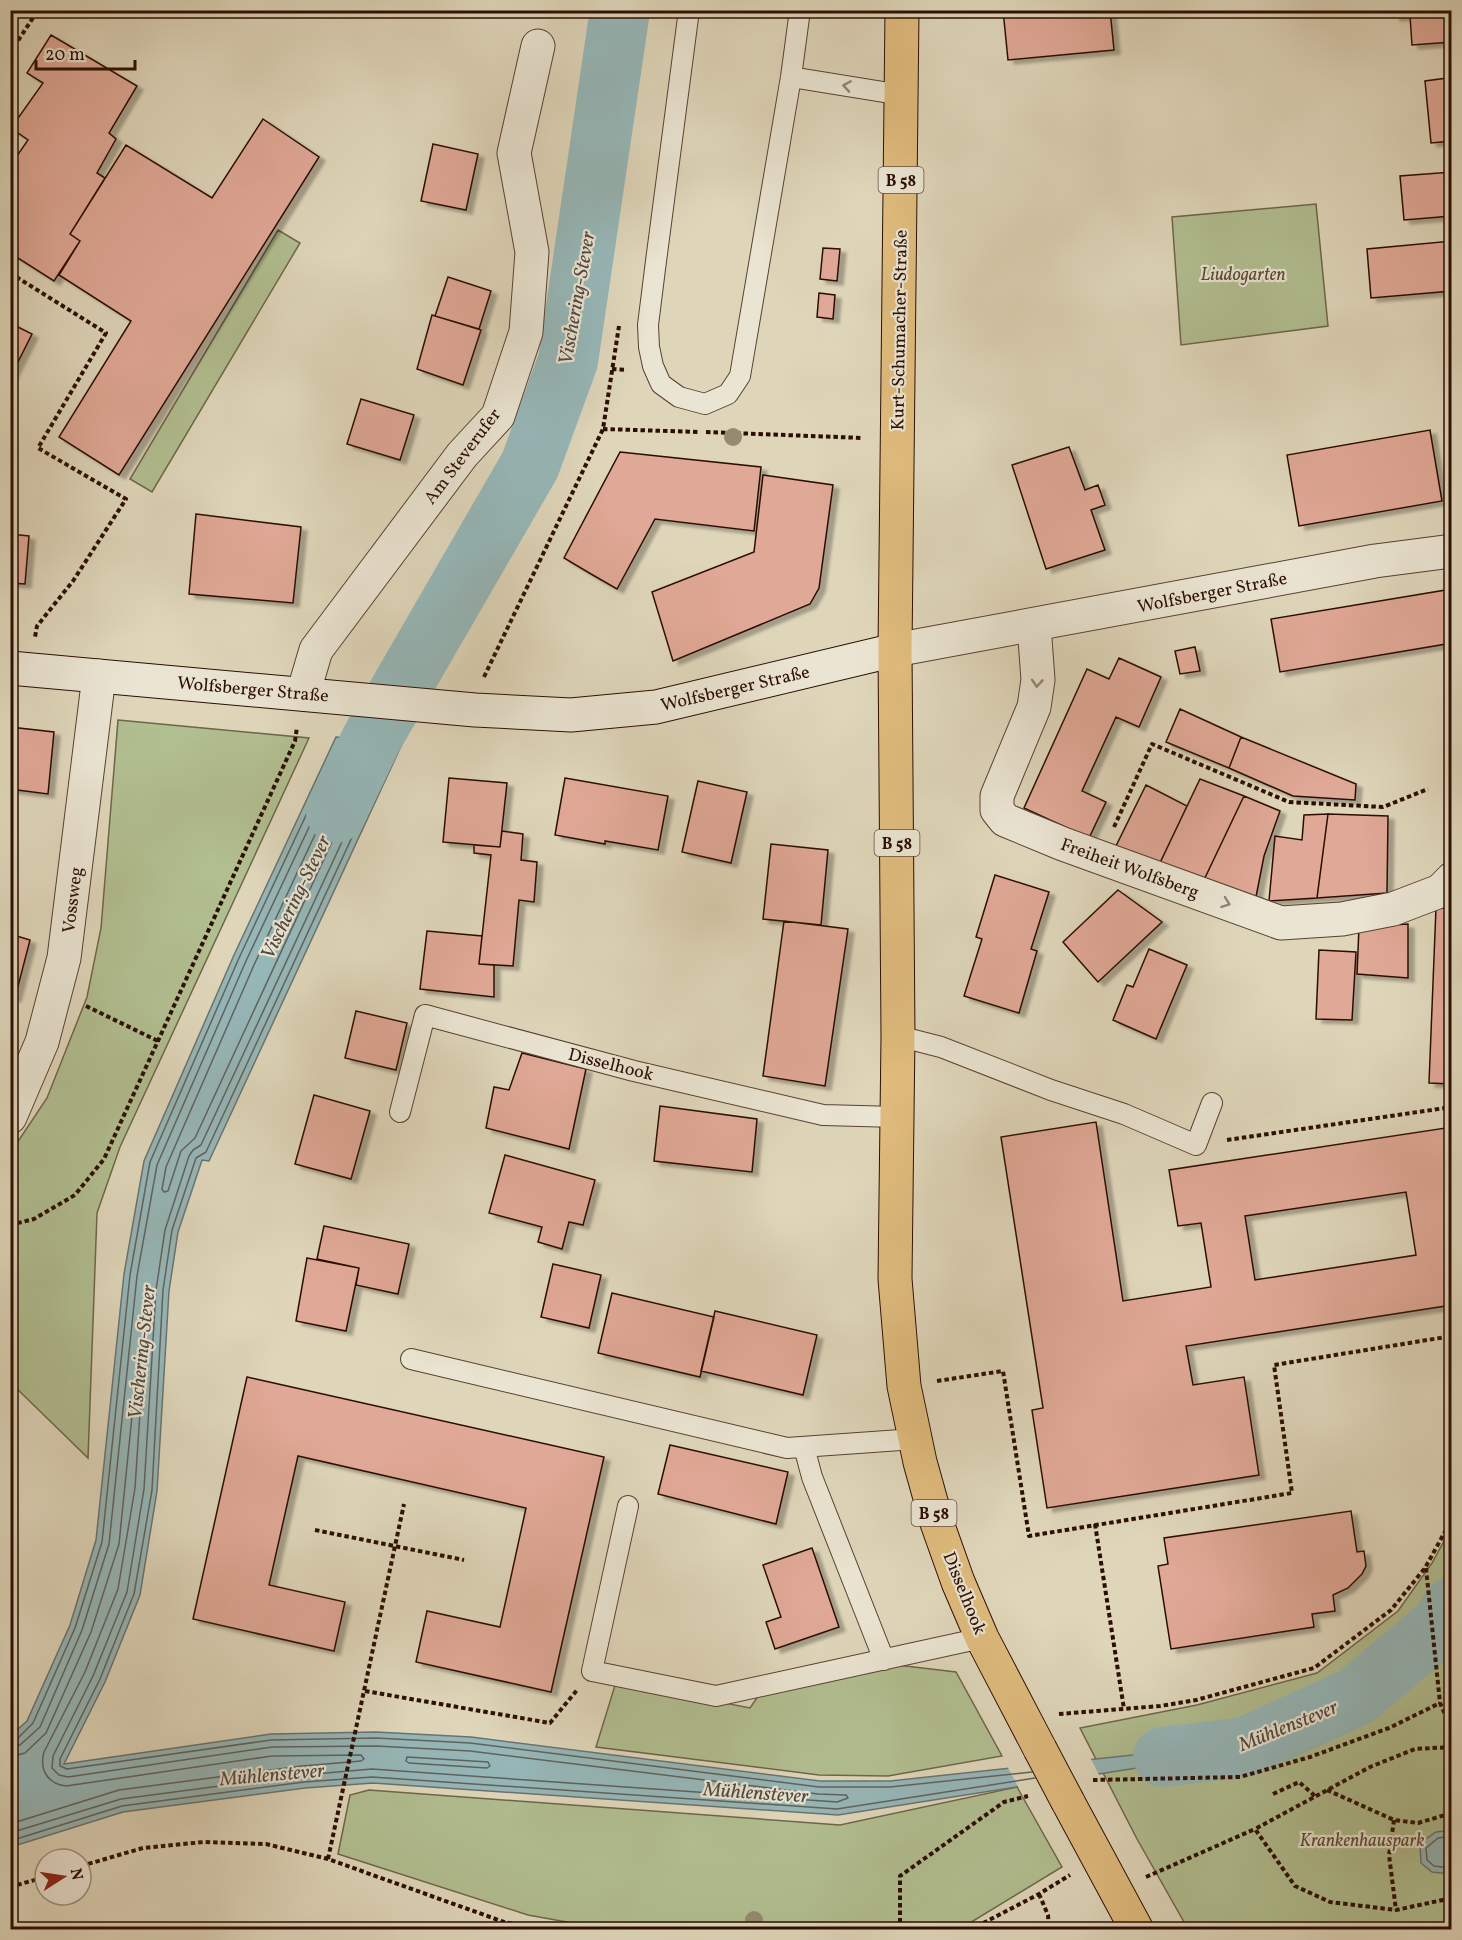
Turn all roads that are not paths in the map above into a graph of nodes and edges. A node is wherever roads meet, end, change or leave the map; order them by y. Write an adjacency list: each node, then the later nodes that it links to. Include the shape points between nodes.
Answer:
1 (689, 10): 5 (lane, via 648,325 653,366 661,384 680,397 705,404 728,394 741,376)
2 (800, 10): 5 (lane)
3 (902, 10): 6 (main road, Kurt-Schumacher-Straße / B 58)
4 (538, 46): 12 (street, Am Steverufer, via 514,153 532,252 526,332 498,416 462,455 316,650)
5 (791, 77): 6 (lane, one-way to 5)
6 (903, 95): 9 (main road, Kurt-Schumacher-Straße / B 58)
7 (1452, 551): 8 (street, Wolfsberger Straße, via 1375,561)
8 (1034, 625): 9 (street, Wolfsberger Straße); 13 (street, Freiheit Wolfsberg, one-way to 13, via 1038,680 1034,707 997,796 997,810 1005,820 1281,922 1342,919 1393,909 1440,891)
9 (895, 650): 12 (street, Wolfsberger Straße, via 656,707 571,715); 14 (main road, Disselhook / B 58)
10 (10, 668): 11 (street, Wolfsberger Straße)
11 (99, 675): 12 (street, Wolfsberger Straße); 17 (street, Vossweg, via 64,958 42,1042)
12 (318, 695)
13 (1452, 879)
14 (898, 1036): 15 (lane, via 941,1047 1124,1114 1196,1145); 18 (main road, Disselhook / B 58)
15 (1212, 1103)
16 (400, 1112): 18 (lane, Disselhook, via 425,1015 823,1116)
17 (10, 1117)
18 (897, 1117): 20 (main road, Disselhook / B 58, via 895,1279 904,1386)
19 (411, 1359): 21 (lane, via 787,1448)
20 (915, 1439): 21 (lane); 23 (main road, Disselhook / B 58, via 937,1523)
21 (804, 1447): 24 (lane, via 812,1477)
22 (628, 1506): 24 (lane, via 592,1671 716,1696)
23 (982, 1638): 24 (lane); 25 (main road, Disselhook / B 58, bridge, via 1040,1749 1078,1791 1099,1857)
24 (884, 1660)
25 (1137, 1929)

